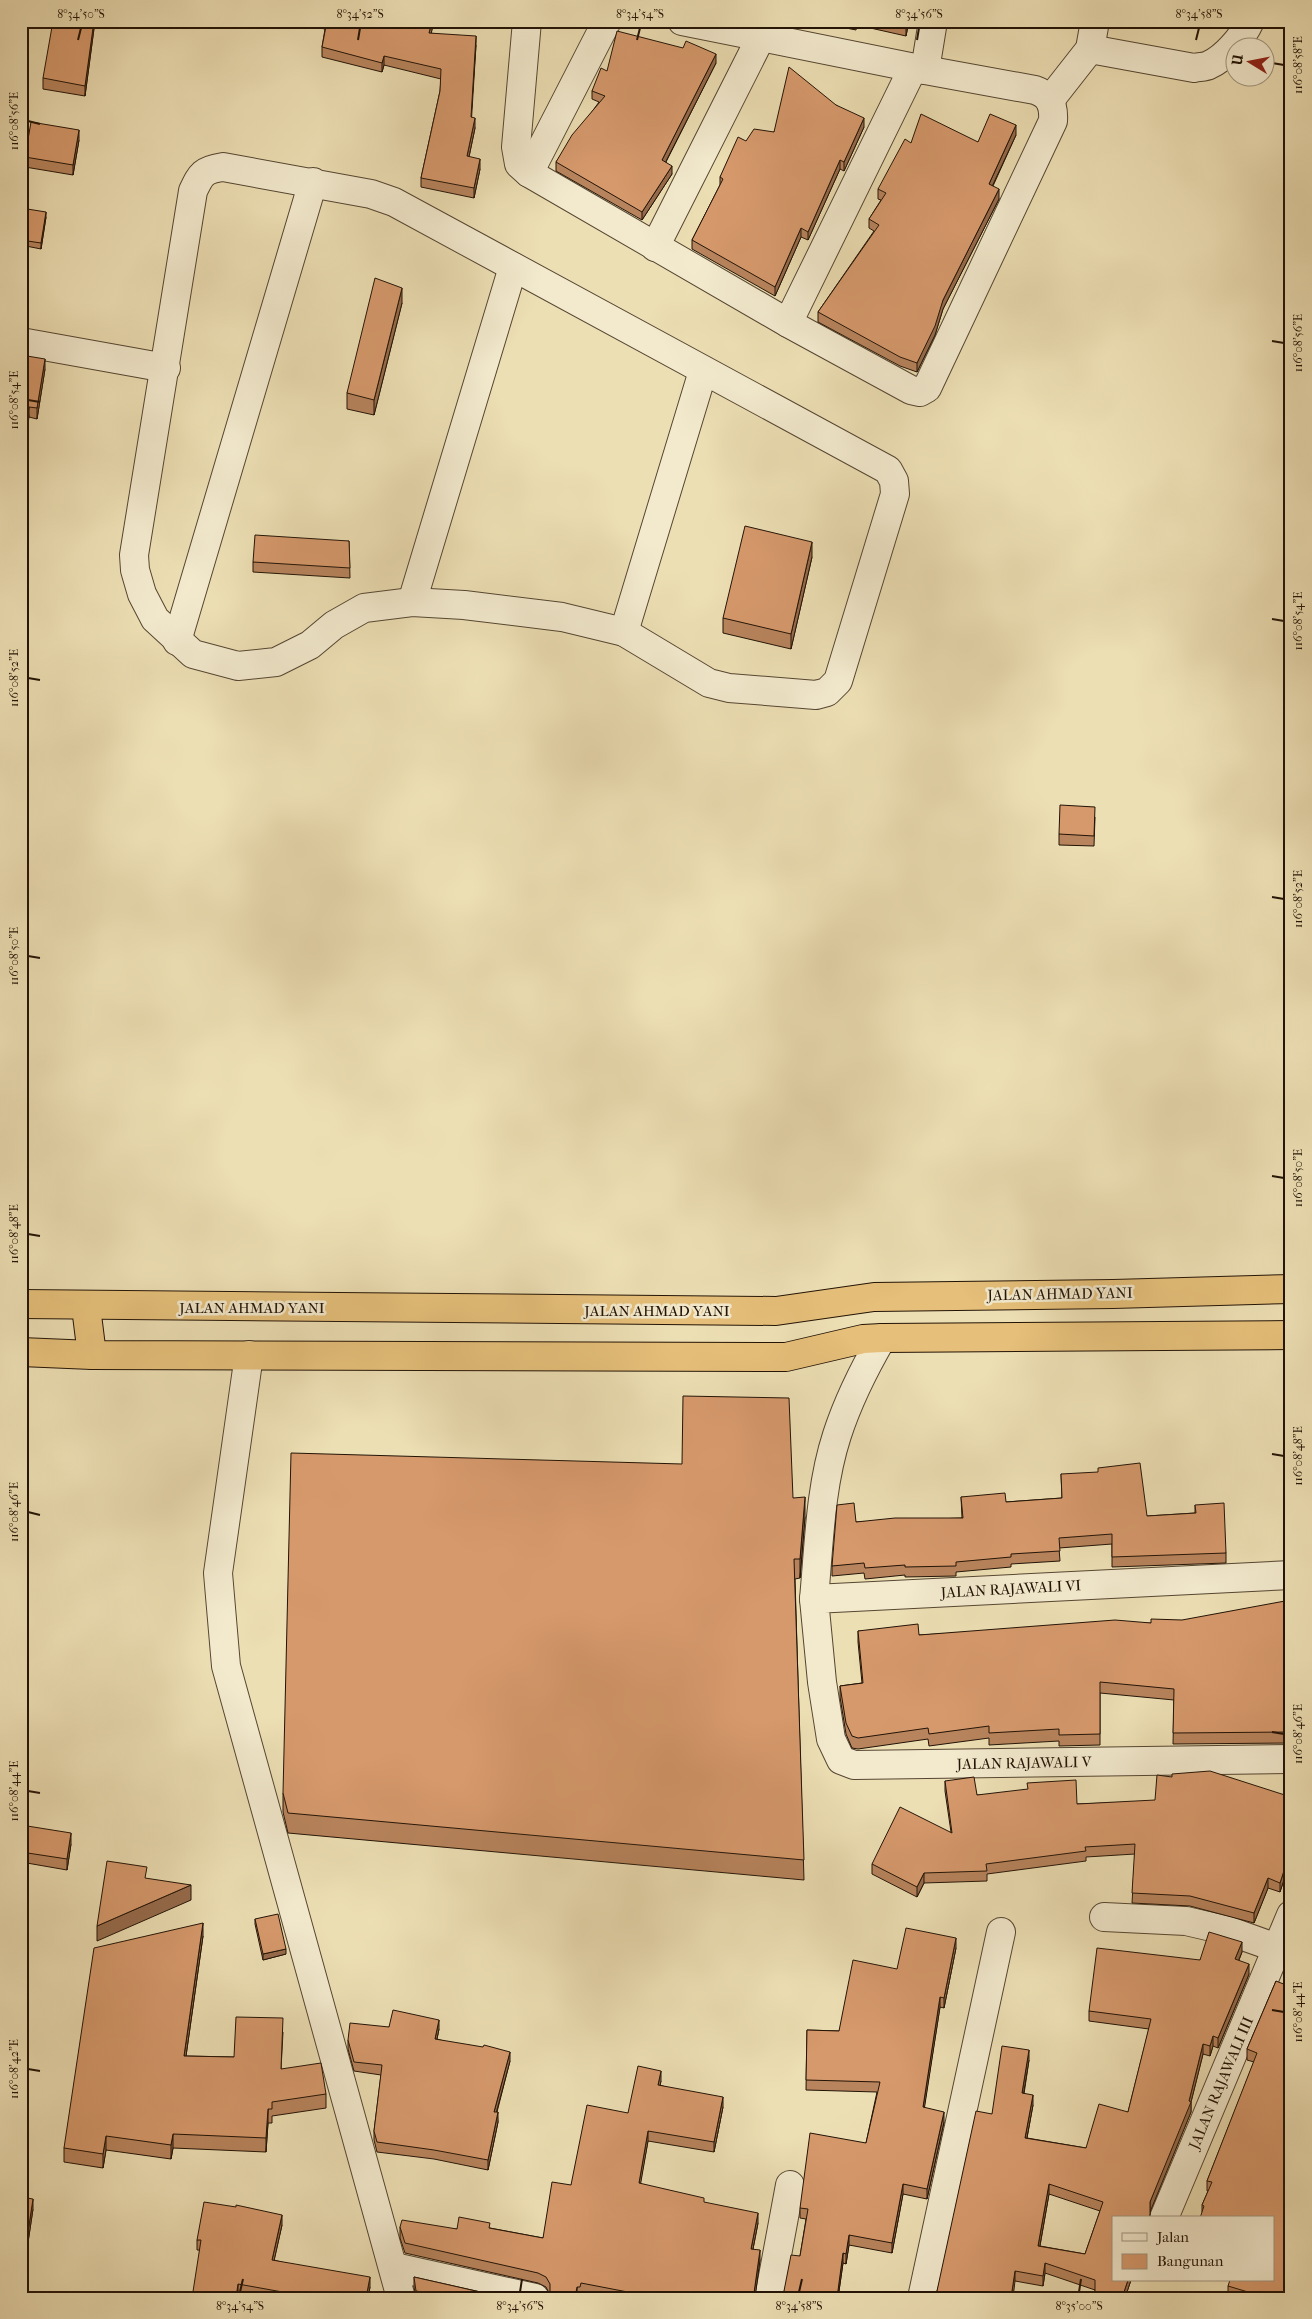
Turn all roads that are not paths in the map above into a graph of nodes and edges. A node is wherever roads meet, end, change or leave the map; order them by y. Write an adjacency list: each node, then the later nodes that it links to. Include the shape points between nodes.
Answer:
1 (527, 21): 11 (street, via 516,147 519,164)
2 (607, 21): 11 (street)
3 (682, 21): 7 (street)
4 (933, 21): 9 (street)
5 (1095, 21): 8 (street)
6 (1250, 21): 8 (street, via 1246,31 1208,66 1194,68)
7 (773, 33): 9 (street); 13 (street)
8 (1090, 49): 10 (street)
9 (919, 69): 10 (street, via 1035,90); 15 (street)
10 (1050, 100): 15 (street, via 1054,120 927,388 920,392 911,390)
11 (529, 173): 13 (street)
12 (313, 182): 14 (street, via 394,202); 17 (street, via 234,168 209,170 200,176 193,191); 21 (street)
13 (655, 247): 15 (street)
14 (513, 267): 18 (street); 19 (street)
15 (788, 323)
16 (21, 342): 17 (street)
17 (166, 368): 21 (street, via 134,555 142,594 155,618)
18 (704, 371): 20 (street); 20 (street, via 888,470 894,481 894,494 861,606 838,681 827,692 816,695 729,688 709,683)
19 (412, 602): 20 (street, via 562,617); 21 (street, via 364,608 334,625 310,645 276,662 238,666 193,654)
20 (624, 632)
21 (177, 641)
22 (1291, 1289): 24 (highway, JALAN AHMAD YANI, via 874,1297 776,1312)
23 (21, 1304): 24 (highway, JALAN AHMAD YANI)
24 (86, 1306): 28 (highway)
25 (1291, 1336): 26 (highway)
26 (872, 1338): 29 (highway, via 786,1357); 31 (street, via 836,1436 824,1490)
27 (21, 1352): 28 (highway)
28 (92, 1355): 29 (highway)
29 (249, 1355): 39 (street, via 218,1573 226,1666)
30 (1291, 1574): 31 (street, JALAN RAJAWALI VI)
31 (814, 1599): 32 (street, JALAN RAJAWALI V, via 829,1734 844,1763)
32 (1291, 1759)
33 (1291, 1916): 36 (street, JALAN RAJAWALI III)
34 (1104, 1917): 36 (street, via 1186,1921 1229,1931)
35 (1001, 1932): 43 (street)
36 (1284, 1950): 38 (street, JALAN RAJAWALI III)
37 (790, 2185): 42 (street)
38 (1165, 2216)
39 (394, 2267): 40 (street); 41 (street)
40 (401, 2298)
41 (536, 2298)
42 (769, 2298)
43 (922, 2298)

